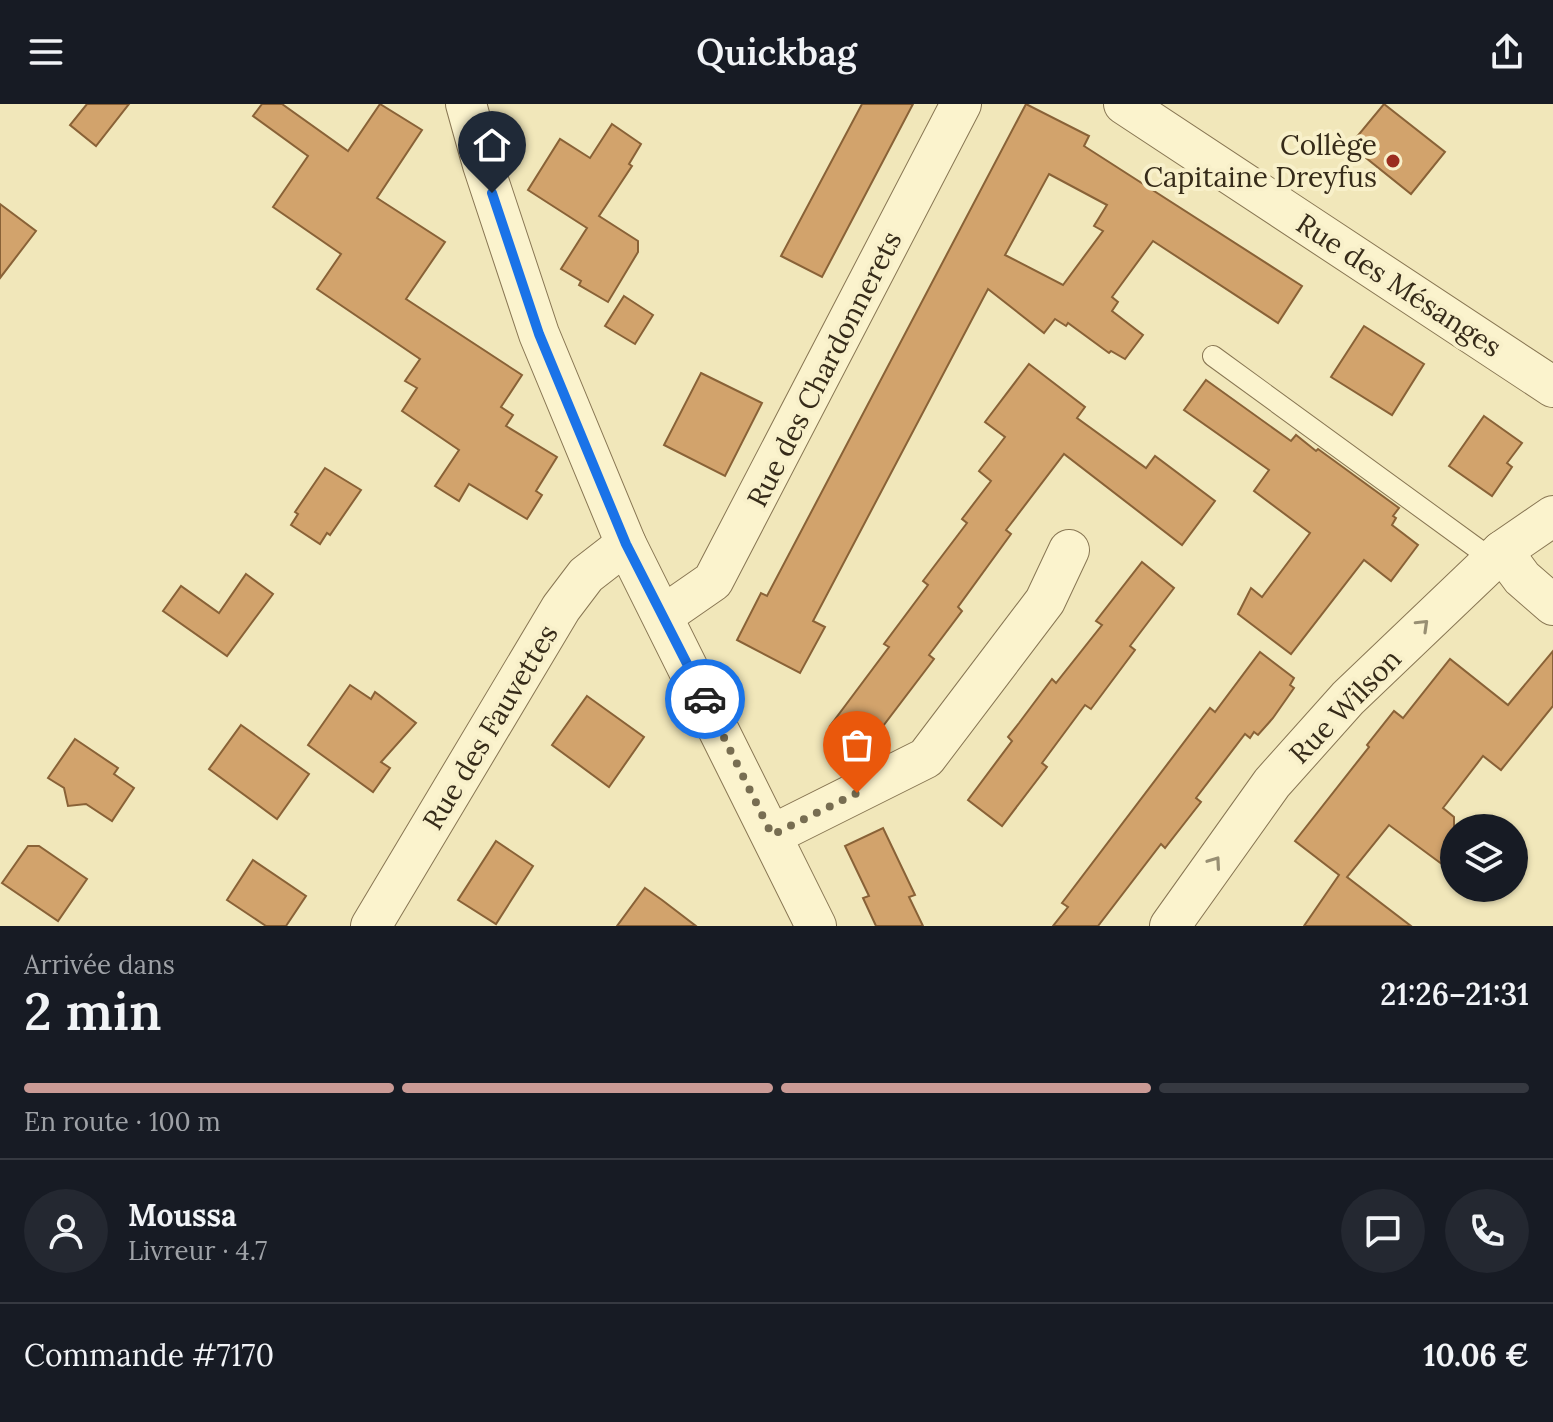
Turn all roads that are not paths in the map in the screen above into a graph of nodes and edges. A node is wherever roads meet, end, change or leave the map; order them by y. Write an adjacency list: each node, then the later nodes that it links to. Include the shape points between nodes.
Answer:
1 (466, 104): 7 (street, via 539,334)
2 (961, 104): 11 (street, Rue des Chardonnerets, via 713,581)
3 (1124, 104): 5 (street, Rue des Mésanges)
4 (1213, 356): 9 (lane)
5 (1553, 387)
6 (1553, 516): 9 (street, Rue Wilson)
7 (626, 544): 11 (street); 13 (street, Rue des Fauvettes, via 586,575 561,608)
8 (1069, 550): 12 (street, via 1045,601 926,758)
9 (1498, 556): 10 (street); 15 (street, Rue Wilson, one-way to 9, via 1272,783 1348,698)
10 (1553, 605)
11 (664, 615): 12 (street)
12 (772, 835): 14 (street)
13 (371, 926)
14 (816, 926)
15 (1170, 926)

